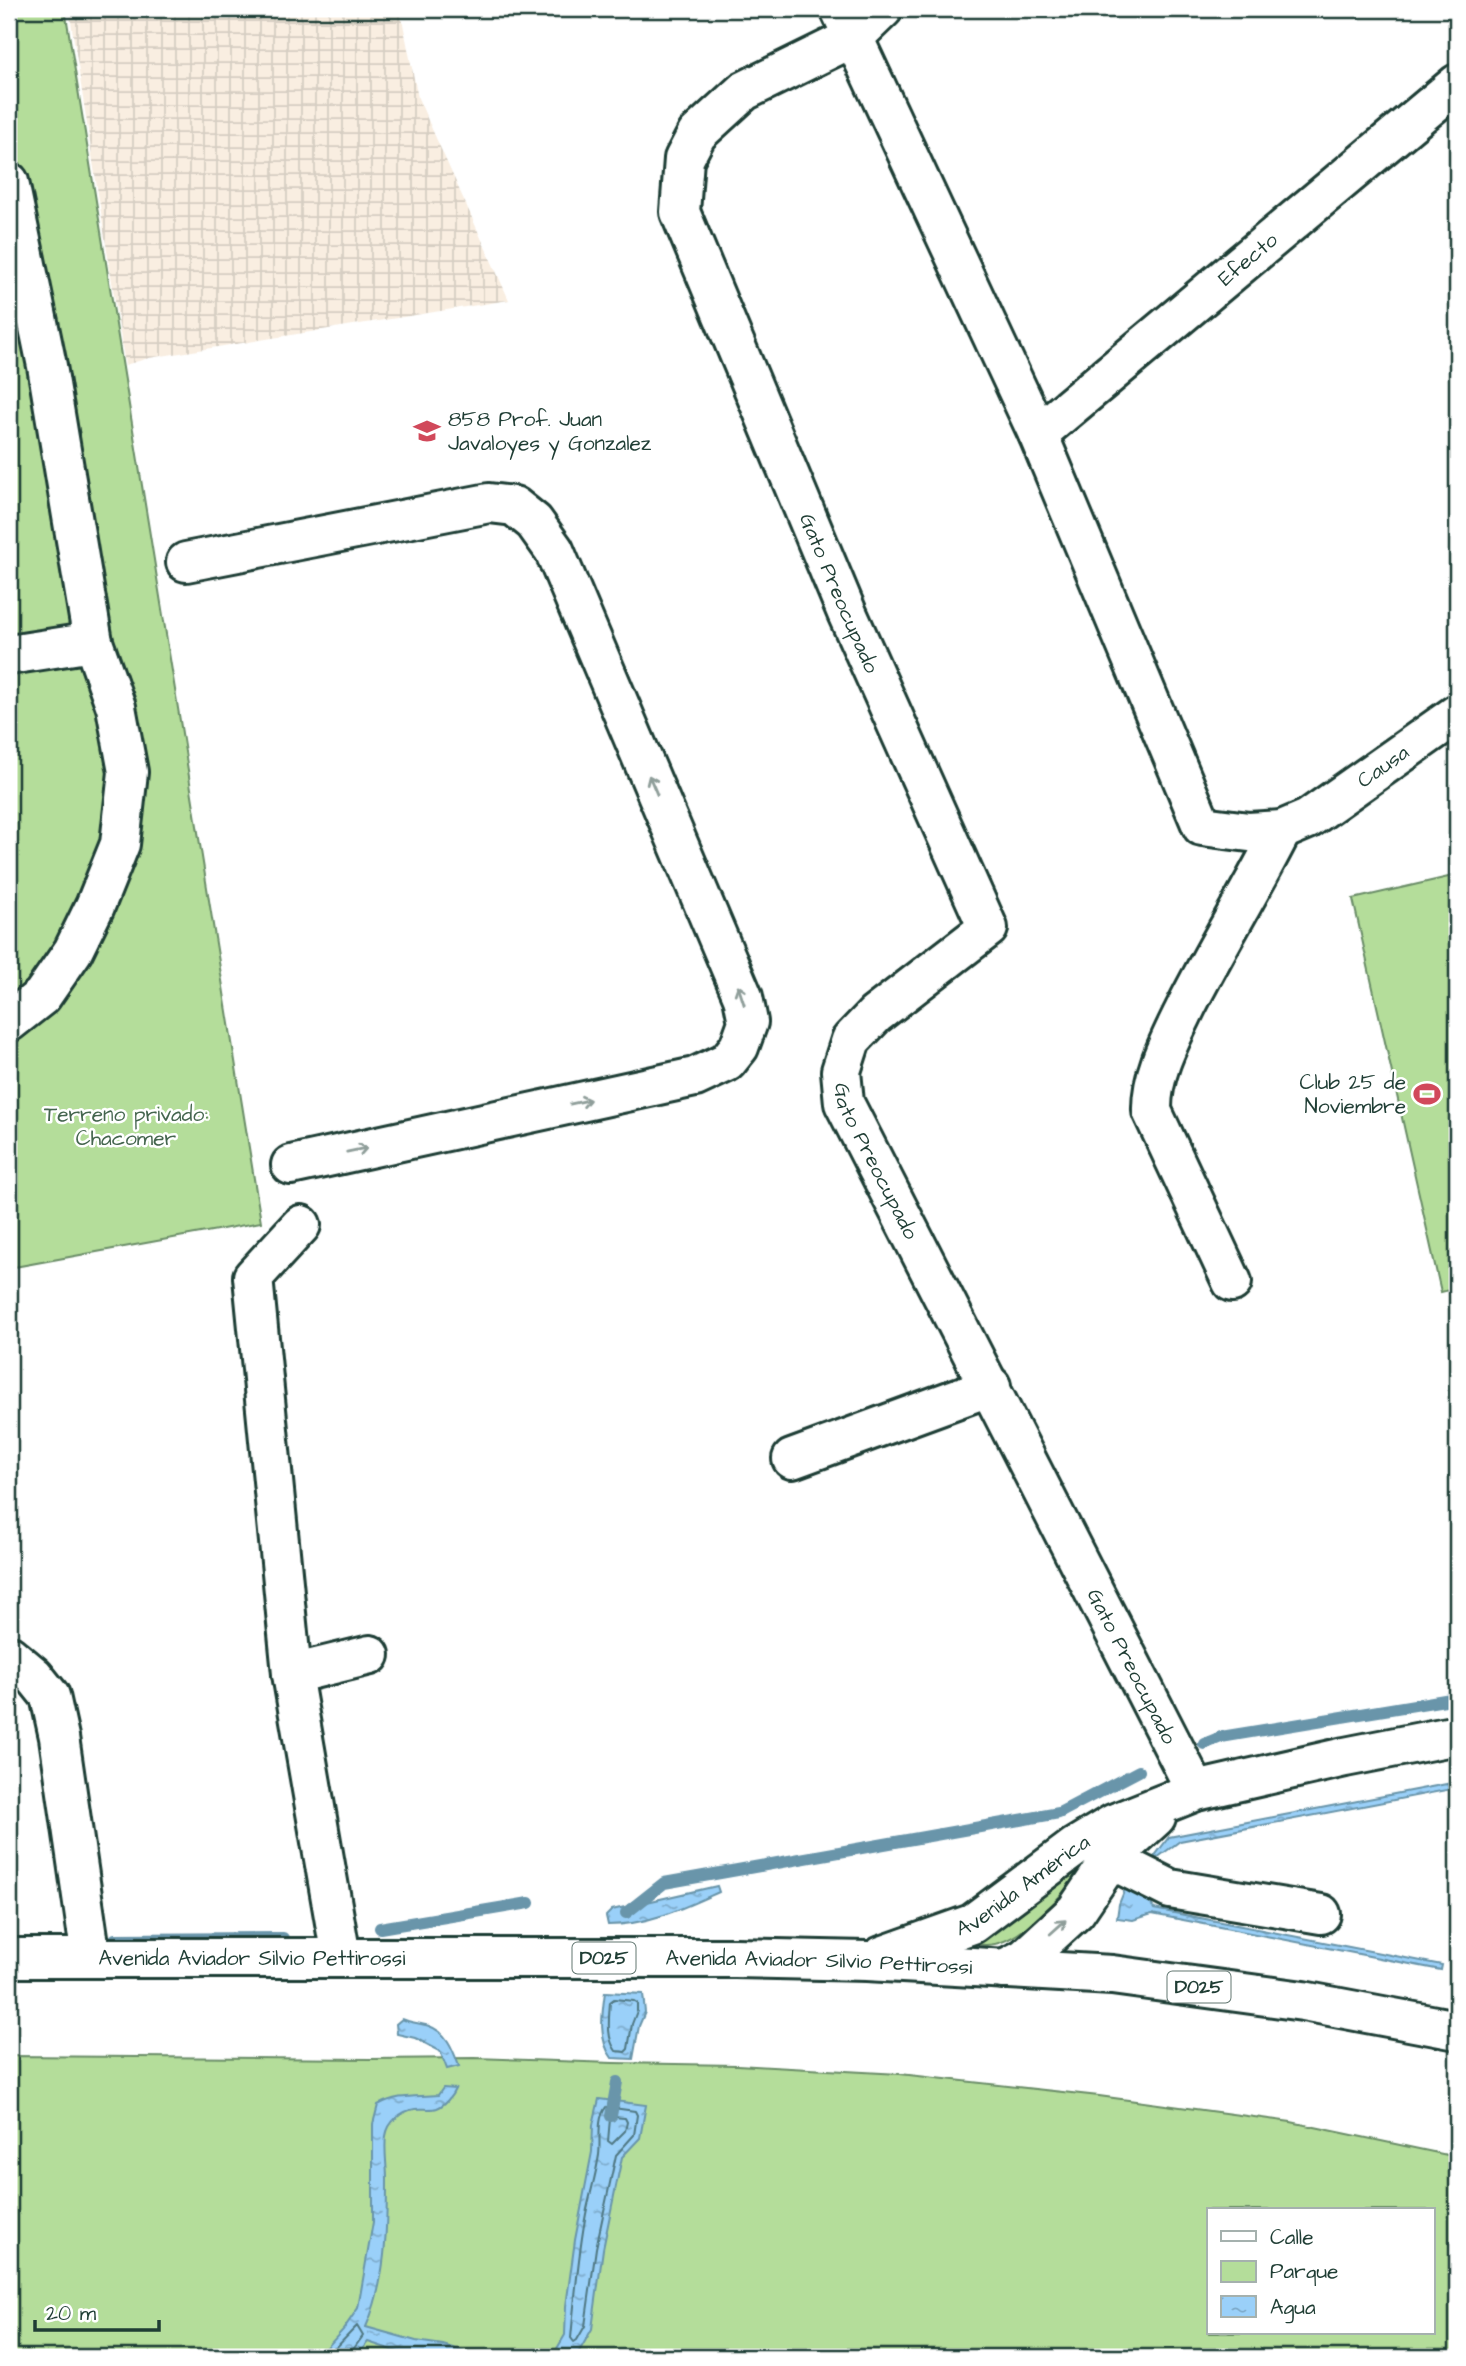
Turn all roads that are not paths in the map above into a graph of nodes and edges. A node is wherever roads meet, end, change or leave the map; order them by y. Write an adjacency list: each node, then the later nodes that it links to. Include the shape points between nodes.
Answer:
1 (883, 9): 2 (street)
2 (847, 23): 5 (street); 15 (street, Gato Preocupado, via 744,91 697,134 684,159 680,212 847,613 988,928 875,1015 850,1040 841,1071 844,1103)
3 (1457, 84): 5 (street, Efecto)
4 (9, 182): 7 (street, via 47,366)
5 (1038, 434): 10 (street, via 1202,826 1249,832)
6 (186, 562): 12 (street, one-way to 6, via 695,1077 727,1062 739,1047 748,1022 743,997 554,550 534,522 514,506 489,503)
7 (93, 642): 8 (street); 11 (street, via 116,707 128,772 120,844 73,951 43,996)
8 (9, 655)
9 (1457, 714): 10 (street, Causa)
10 (1295, 824): 14 (street, via 1205,970 1174,1031 1152,1095 1152,1111)
11 (9, 1022)
12 (290, 1165)
13 (301, 1225): 19 (street, via 253,1277)
14 (1232, 1282)
15 (990, 1386): 16 (street); 21 (street, Gato Preocupado)
16 (792, 1459)
17 (9, 1655): 26 (street, via 50,1696)
18 (370, 1655): 19 (street)
19 (292, 1674): 24 (street)
20 (1457, 1735): 21 (street, Avenida América)
21 (1185, 1794): 22 (street, Avenida América); 27 (street, Avenida América, via 1113,1824 1075,1847 972,1924)
22 (1112, 1860): 23 (street, via 1170,1889); 28 (street, Avenida América, one-way to 22, via 1024,1958 1076,1911)
23 (1321, 1914)
24 (341, 1957): 26 (street, Avenida Aviador Silvio Pettirossi / D025); 27 (street, Avenida Aviador Silvio Pettirossi / D025)
25 (9, 1958): 26 (street, Avenida Aviador Silvio Pettirossi / D025)
26 (90, 1958)
27 (867, 1961): 28 (street, Avenida Aviador Silvio Pettirossi / D025)
28 (1004, 1969): 29 (street, Avenida Aviador Silvio Pettirossi / D025, via 1112,1975 1289,1999)
29 (1457, 2030)

